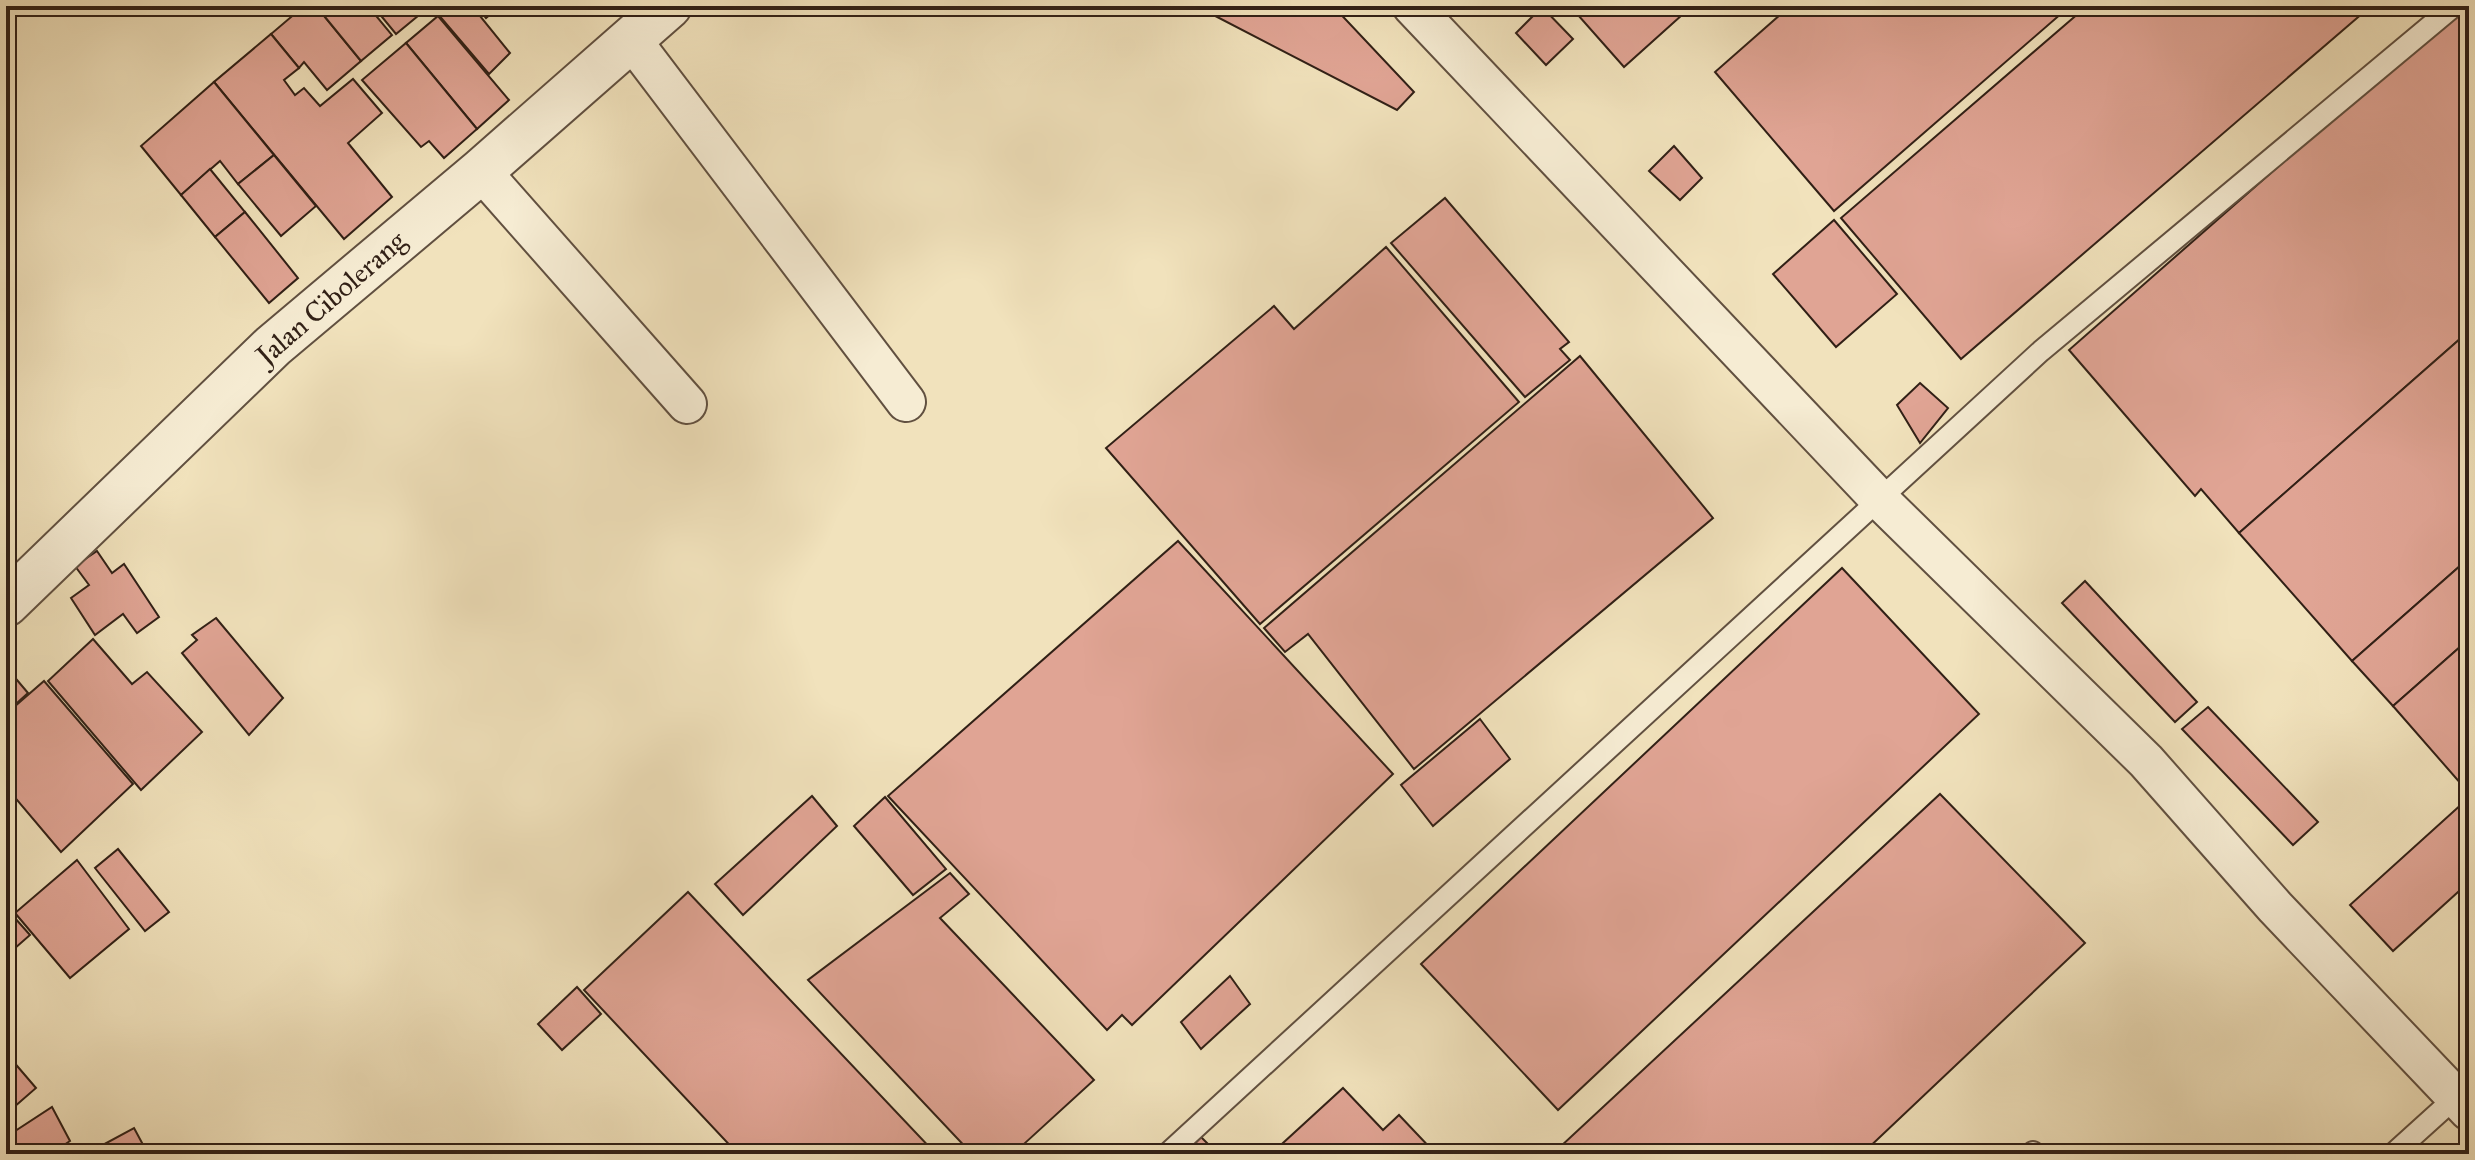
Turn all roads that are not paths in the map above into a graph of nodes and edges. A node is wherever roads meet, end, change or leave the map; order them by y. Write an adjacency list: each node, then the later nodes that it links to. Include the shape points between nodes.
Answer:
1 (669, 6): 4 (street, Jalan Cibolerang)
2 (1412, 6): 8 (street)
3 (2454, 6): 8 (lane, via 2041,351)
4 (631, 39): 5 (street, Jalan Cibolerang); 6 (street)
5 (481, 171): 7 (street); 9 (street, Jalan Cibolerang, via 273,346)
6 (906, 402)
7 (687, 404)
8 (1881, 501): 10 (street, via 2146,761 2275,907); 11 (lane)
9 (6, 604)
10 (2462, 1104): 12 (lane)
11 (1167, 1154)
12 (2393, 1154)

